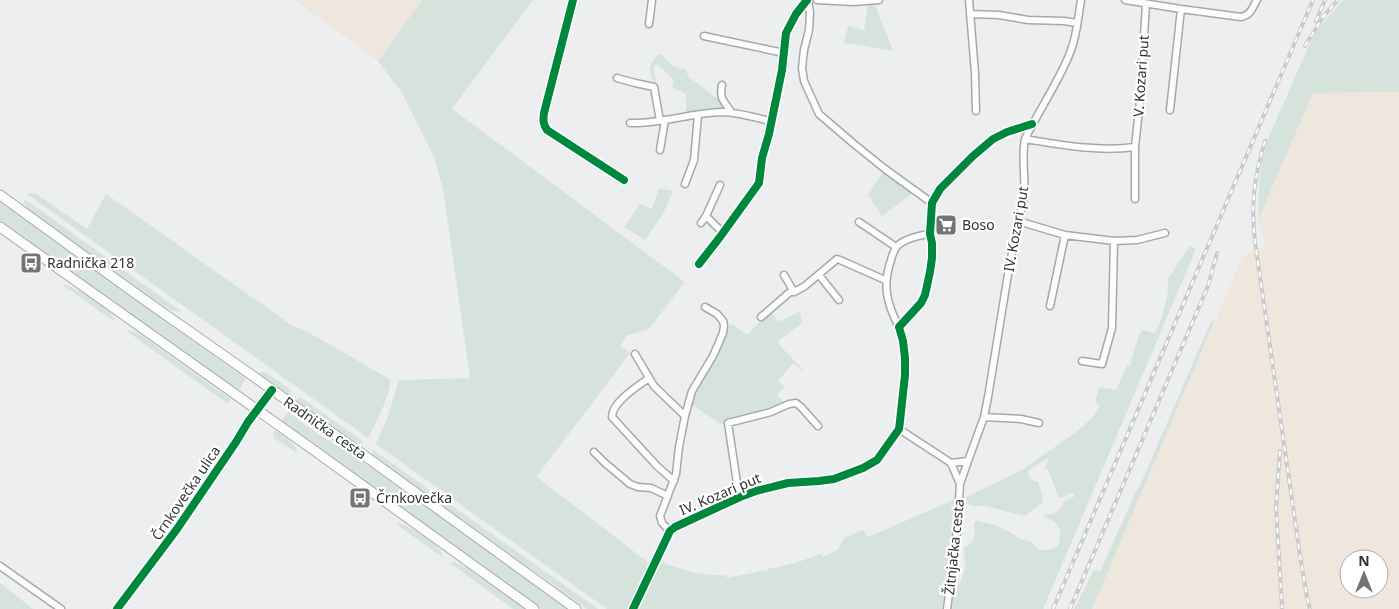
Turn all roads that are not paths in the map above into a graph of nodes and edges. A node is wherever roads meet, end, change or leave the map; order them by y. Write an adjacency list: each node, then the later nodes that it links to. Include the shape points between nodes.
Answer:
1 (573, 0): 30 (street, via 544,113 544,126)
2 (652, 0): 14 (street)
3 (807, 0): 16 (street, via 786,33); 35 (street, via 809,30 802,68 804,82 819,114)
4 (817, 0): 5 (street)
5 (879, 0)
6 (969, 0): 12 (street)
7 (1081, 0): 13 (street, IV. Kozari put)
8 (1125, 0): 10 (street)
9 (1257, 0): 11 (street, via 1250,13 1241,17)
10 (1146, 4): 11 (street); 28 (street, V. Kozari put)
11 (1181, 10): 19 (street)
12 (970, 14): 13 (street); 20 (street)
13 (1077, 23): 26 (street, IV. Kozari put, via 1066,62)
14 (649, 24)
15 (704, 36): 16 (street)
16 (784, 53): 24 (street)
17 (618, 78): 23 (street, via 654,87)
18 (722, 85): 21 (street, via 720,94)
19 (1170, 110)
20 (976, 111)
21 (732, 113): 22 (street); 24 (street)
22 (698, 115): 23 (street); 31 (street, via 694,160)
23 (663, 120): 25 (street); 29 (street)
24 (771, 121): 41 (street, via 759,183)
25 (630, 123)
26 (1032, 124): 27 (street, IV. Kozari put); 35 (street, via 993,139 940,189)
27 (1025, 139): 28 (street, via 1091,148); 38 (street, IV. Kozari put, via 1025,188)
28 (1135, 147): 34 (street, V. Kozari put)
29 (660, 150)
30 (624, 180)
31 (685, 184)
32 (720, 185): 36 (street)
33 (0, 195): 60 (main road, Radnička cesta)
34 (1135, 199)
35 (932, 203): 43 (street)
36 (706, 216): 39 (street); 41 (street)
37 (859, 222): 46 (street)
38 (1018, 222): 44 (street); 63 (street, IV. Kozari put)
39 (701, 223)
40 (0, 227): 61 (main road, Radnička cesta)
41 (723, 233): 47 (street)
42 (1165, 233): 45 (street, via 1137,240)
43 (930, 234): 46 (street); 56 (street, via 932,258 925,295)
44 (1065, 235): 45 (street); 53 (street)
45 (1114, 241): 58 (street, via 1112,328 1102,364)
46 (896, 247): 50 (street)
47 (699, 264)
48 (819, 274): 50 (street, via 837,259); 51 (street); 52 (street)
49 (784, 275): 51 (street)
50 (886, 280): 56 (street, IV. Kozari put, via 890,311)
51 (794, 292): 55 (street)
52 (839, 300)
53 (1050, 306)
54 (705, 307): 62 (street, IV. Kozari put, via 723,320 723,333 692,391)
55 (761, 317)
56 (900, 327): 66 (street, IV. Kozari put, via 905,358)
57 (635, 354): 59 (street)
58 (1082, 361)
59 (649, 378): 62 (street); 70 (street, via 626,395 612,413 612,418)
60 (272, 390): 61 (street, Črnkovečka ulica); 79 (main road, Radnička cesta)
61 (257, 410): 77 (street, Črnkovečka ulica, via 177,529); 78 (main road, Radnička cesta)
62 (685, 416): 70 (street, IV. Kozari put)
63 (984, 417): 64 (street); 68 (street, IV. Kozari put)
64 (1039, 423)
65 (818, 426): 73 (street, IV. Kozari put, via 796,403 728,423)
66 (899, 429): 69 (street); 73 (street, IV. Kozari put, via 881,456 863,468 834,479 771,486)
67 (594, 452): 72 (street, IV. Kozari put, via 630,484 651,488)
68 (968, 461): 69 (street); 71 (street, IV. Kozari put)
69 (951, 463): 71 (street)
70 (674, 481): 72 (street, IV. Kozari put)
71 (960, 484): 81 (street, Žitnjačka cesta)
72 (668, 496): 74 (street, IV. Kozari put, via 660,519)
73 (740, 496): 74 (street, IV. Kozari put)
74 (670, 531): 80 (street, IV. Kozari put)
75 (0, 566): 76 (street)
76 (61, 609)
77 (117, 609)
78 (534, 609)
79 (576, 609)
80 (633, 609)
81 (947, 609)

